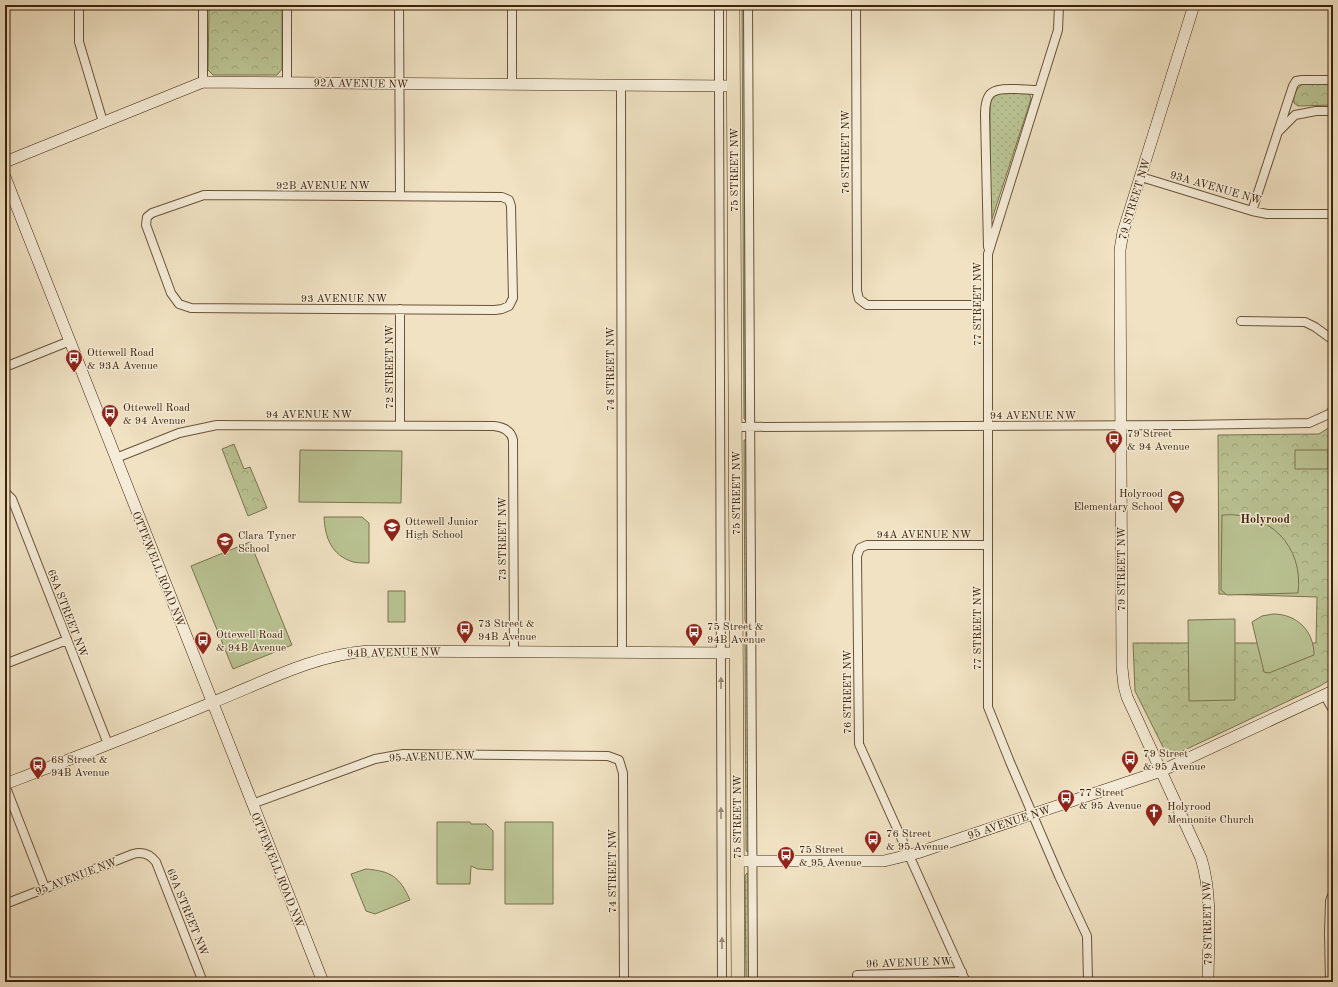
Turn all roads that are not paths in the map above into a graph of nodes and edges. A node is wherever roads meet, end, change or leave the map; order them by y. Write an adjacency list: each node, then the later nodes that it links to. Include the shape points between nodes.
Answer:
1 (79, 5): 24 (street, via 79,42)
2 (205, 5): 15 (street)
3 (287, 5): 16 (street)
4 (399, 5): 17 (street)
5 (512, 5): 18 (street)
6 (720, 5): 20 (street, 75 STREET NW)
7 (733, 5): 21 (main road, 75 STREET NW)
8 (748, 5): 46 (street, 75 STREET NW)
9 (856, 5): 13 (street, 76 STREET NW)
10 (862, 5): 13 (street)
11 (1059, 5): 22 (street, 77 STREET NW, via 1058,30)
12 (1194, 5): 28 (street, 79 STREET NW)
13 (856, 15): 34 (street, 76 STREET NW, via 858,299 867,305)
14 (1333, 80): 25 (street, via 1296,82)
15 (202, 82): 16 (street, 92A AVENUE NW); 24 (street, 92A AVENUE NW)
16 (287, 83): 17 (street, 92A AVENUE NW)
17 (399, 84): 18 (street, 92A AVENUE NW); 29 (street)
18 (512, 85): 19 (street, 92A AVENUE NW)
19 (621, 86): 20 (street, 92A AVENUE NW); 54 (street, 74 STREET NW)
20 (718, 86): 21 (street, 92A AVENUE NW); 55 (street, 75 STREET NW)
21 (733, 86): 45 (main road, 75 STREET NW)
22 (1039, 90): 32 (street, 77 STREET NW); 32 (street, 77 STREET NW, via 1001,89 990,93 987,100 985,115)
23 (1333, 111): 25 (street, via 1295,115)
24 (103, 122): 26 (street, 92A AVENUE NW)
25 (1278, 133): 30 (street)
26 (5, 162)
27 (5, 177): 39 (street, OTTEWELL ROAD NW)
28 (1141, 177): 30 (street, 93A AVENUE NW); 44 (street, 79 STREET NW, via 1123,232 1120,250)
29 (400, 196): 33 (street, 92B AVENUE NW, via 204,195 152,213 146,225 171,294); 35 (street, 92B AVENUE NW, via 502,197 509,200 513,298)
30 (1252, 211): 31 (street, 93A AVENUE NW, via 1267,214)
31 (1333, 214)
32 (988, 254): 34 (street, 77 STREET NW)
33 (179, 304): 36 (street, 93 AVENUE NW, via 191,308)
34 (988, 305): 43 (street, 77 STREET NW)
35 (509, 306): 36 (street, 93 AVENUE NW, via 495,310)
36 (400, 310): 42 (street, 72 STREET NW)
37 (1241, 321): 38 (street, via 1305,322)
38 (1333, 340)
39 (70, 341): 40 (street); 48 (street, OTTEWELL ROAD NW)
40 (5, 367)
41 (1331, 412): 44 (street, 94 AVENUE NW, via 1309,423)
42 (400, 425): 47 (street, 94 AVENUE NW, via 494,426); 48 (street, 94 AVENUE NW, via 217,425 179,433)
43 (988, 426): 44 (street, 94 AVENUE NW); 46 (street, 94 AVENUE NW); 50 (street, 77 STREET NW)
44 (1121, 426): 63 (street, 79 STREET NW, via 1122,674 1127,696)
45 (735, 427): 46 (street, 94 AVENUE NW); 56 (main road, 75 STREET NW)
46 (750, 427): 70 (street, 75 STREET NW)
47 (506, 429): 53 (street, 73 STREET NW, via 513,440)
48 (116, 458): 59 (street, OTTEWELL ROAD NW)
49 (5, 492): 52 (street, 68A STREET NW, via 12,500)
50 (988, 545): 51 (street, 94A AVENUE NW, via 867,545); 66 (street, 77 STREET NW, via 988,707)
51 (860, 548): 68 (street, 76 STREET NW, via 858,744)
52 (67, 640): 57 (street); 61 (street, 68A STREET NW)
53 (514, 651): 54 (street, 94B AVENUE NW); 59 (street, 94B AVENUE NW, via 368,651 342,654 311,662)
54 (622, 652): 55 (street, 94B AVENUE NW)
55 (721, 653): 56 (street, 94B AVENUE NW); 80 (street, 75 STREET NW, one-way to 55)
56 (736, 653): 69 (main road, 75 STREET NW)
57 (5, 664)
58 (1329, 693): 60 (street); 63 (street, 95 AVENUE NW)
59 (212, 703): 61 (street, 94B AVENUE NW); 65 (street, OTTEWELL ROAD NW)
60 (1333, 710)
61 (108, 744): 64 (street, 94B AVENUE NW)
62 (619, 760): 65 (street, 95 AVENUE NW, via 593,755 404,754 374,759); 79 (street, 74 STREET NW, via 623,773)
63 (1161, 771): 66 (street, 95 AVENUE NW); 85 (street, 79 STREET NW, via 1206,872)
64 (5, 785): 71 (street)
65 (252, 804): 78 (street, OTTEWELL ROAD NW)
66 (1033, 814): 68 (street, 95 AVENUE NW); 84 (street, 77 STREET NW, via 1087,936)
67 (147, 854): 71 (street, 95 AVENUE NW, via 133,854); 77 (street, 69A STREET NW, via 156,862)
68 (909, 855): 70 (street, 95 AVENUE NW, via 884,861); 75 (street, 76 STREET NW)
69 (737, 861): 70 (street, 95 AVENUE NW); 81 (main road, 75 STREET NW)
70 (752, 861): 82 (street, 75 STREET NW)
71 (46, 888): 73 (street, 95 AVENUE NW)
72 (1333, 893): 74 (street, via 1330,901)
73 (5, 904)
74 (1331, 934): 86 (street)
75 (962, 972): 76 (street, 96 AVENUE NW); 83 (street, 76 STREET NW)
76 (857, 978)
77 (203, 982)
78 (323, 982)
79 (624, 982)
80 (722, 982)
81 (738, 982)
82 (753, 982)
83 (966, 982)
84 (1088, 982)
85 (1208, 982)
86 (1330, 982)

